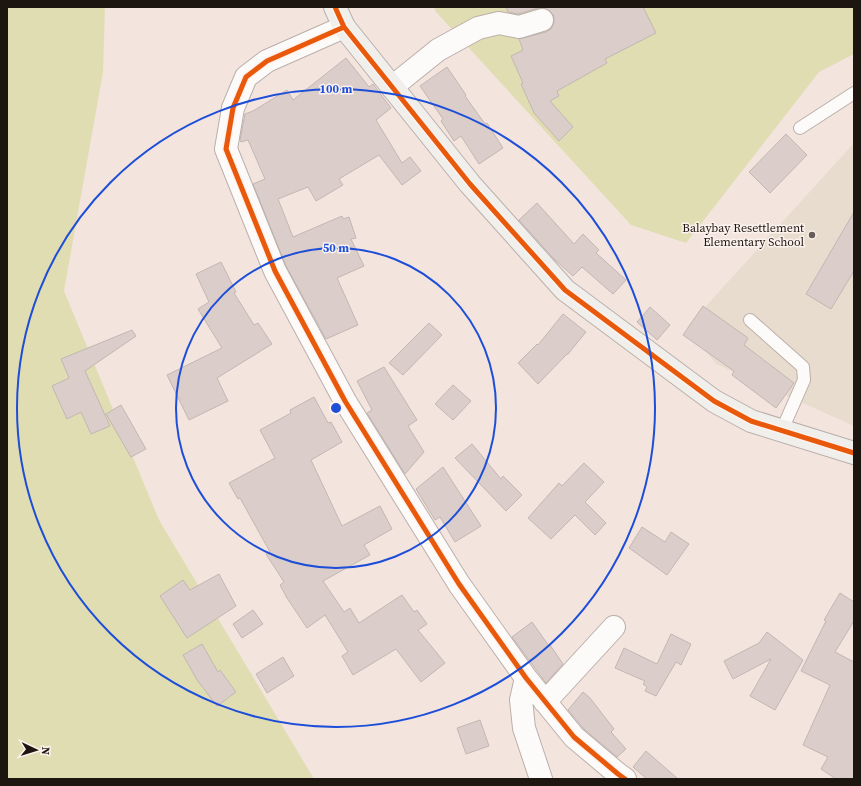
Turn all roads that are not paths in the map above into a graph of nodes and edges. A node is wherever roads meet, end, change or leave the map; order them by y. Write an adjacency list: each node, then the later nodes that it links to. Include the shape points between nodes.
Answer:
1 (335, 7): 3 (street)
2 (542, 20): 4 (street, via 519,27 499,23 478,28 438,50)
3 (344, 27): 4 (street); 11 (street, via 267,61 246,77 233,108 226,148 275,271 345,401 459,584)
4 (392, 86): 8 (street, via 470,184 565,290 714,401 751,421)
5 (854, 93): 6 (lane)
6 (800, 128)
7 (750, 320): 8 (lane, via 803,367 804,380)
8 (782, 430): 9 (street)
9 (854, 453)
10 (614, 627): 12 (street)
11 (526, 678): 12 (street); 13 (street, via 521,700 524,728)
12 (545, 702): 14 (street, via 574,737)
13 (541, 779)
14 (625, 779)

